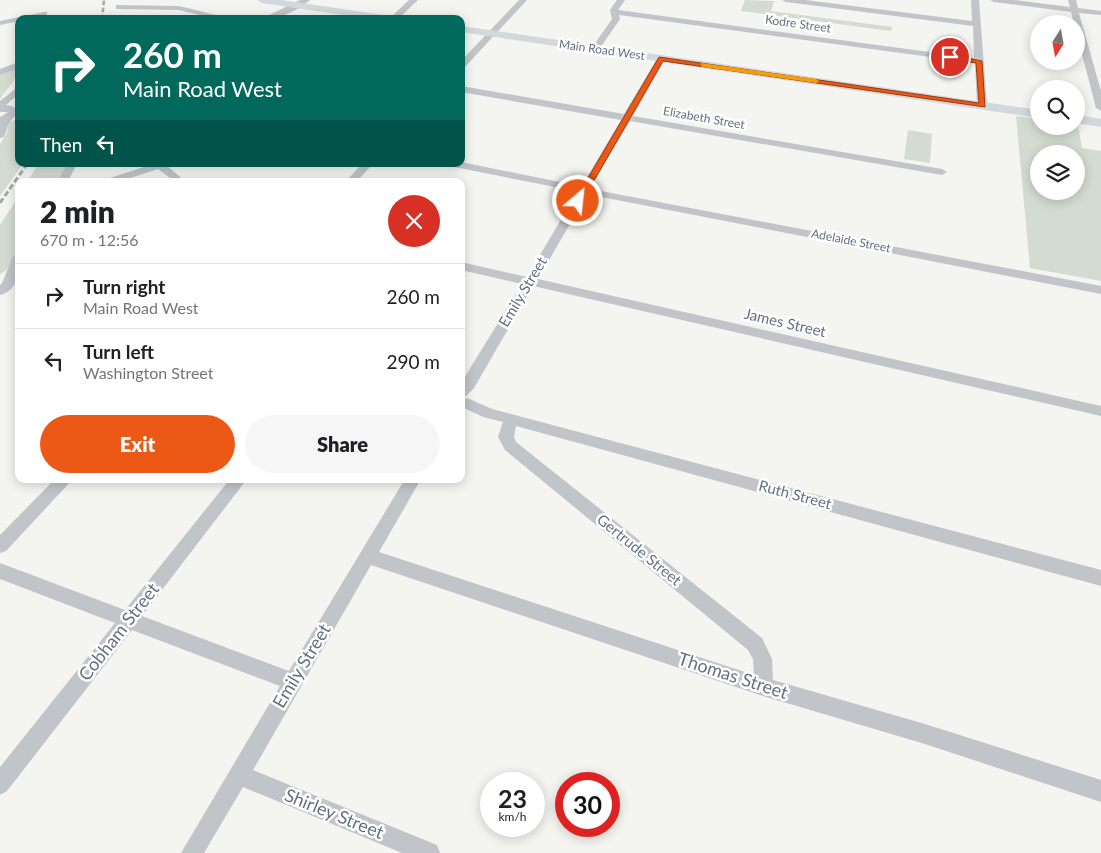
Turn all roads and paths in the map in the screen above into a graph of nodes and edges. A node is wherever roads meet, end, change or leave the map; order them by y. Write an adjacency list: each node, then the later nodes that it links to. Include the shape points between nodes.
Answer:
1 (262, 0): 11 (main road)
2 (414, 0): 19 (street)
3 (523, 0): 24 (street)
4 (621, 0): 14 (street)
5 (786, 0): 22 (street)
6 (975, 0): 22 (street)
7 (994, 0): 13 (street)
8 (1072, 0): 13 (street)
9 (120, 3): 12 (street)
10 (193, 3): 12 (street)
11 (302, 3): 17 (street); 18 (main road)
12 (184, 9): 16 (street)
13 (1075, 10): 15 (street); 34 (street)
14 (614, 12): 25 (street, via 616,19); 27 (street, Kodre Street)
15 (1101, 12)
16 (210, 15)
17 (274, 15)
18 (369, 15)
19 (396, 15)
20 (15, 20): 21 (street)
21 (0, 23)
22 (977, 24): 27 (street)
23 (465, 30): 24 (main road, Main Road West)
24 (493, 34): 25 (main road, Main Road West); 28 (street)
25 (595, 49): 26 (main road, Main Road West)
26 (661, 59): 33 (main road, Main Road West); 37 (street, Emily Street)
27 (979, 61): 33 (street)
28 (465, 62)
29 (15, 66): 30 (street)
30 (0, 72)
31 (465, 90): 37 (street, Elizabeth Street)
32 (15, 95): 35 (street)
33 (982, 106): 36 (main road, Main Road West)
34 (1101, 108)
35 (5, 110): 40 (street)
36 (1030, 113)
37 (627, 117): 45 (street, Elizabeth Street); 49 (street, Emily Street)
38 (1085, 120): 39 (main road)
39 (1101, 123)
40 (0, 135)
41 (465, 166): 49 (street, Adelaide Street)
42 (152, 167): 46 (street)
43 (164, 167): 47 (street)
44 (365, 167): 48 (street)
45 (942, 172)
46 (121, 178)
47 (177, 178)
48 (354, 178)
49 (586, 190): 52 (street, Emily Street); 54 (street, Adelaide Street)
50 (15, 264): 53 (street)
51 (465, 267): 52 (street, James Street)
52 (529, 282): 55 (street, Emily Street); 57 (street, James Street)
53 (6, 287)
54 (1101, 290)
55 (465, 398)
56 (465, 401): 58 (street, Ruth Street, via 488,413)
57 (1101, 411)
58 (511, 419): 65 (street, Ruth Street); 68 (street, Gertrude Street, via 506,437 510,446 755,644 764,665)
59 (60, 483): 62 (street)
60 (236, 483): 66 (street, Cobham Street)
61 (411, 483): 63 (street, Emily Street)
62 (0, 546)
63 (367, 556): 67 (street, Emily Street); 68 (street, Thomas Street)
64 (0, 571): 66 (street)
65 (1101, 578)
66 (129, 620): 67 (street); 70 (street, Cobham Street)
67 (293, 682): 69 (street, Emily Street)
68 (763, 687): 71 (street, Thomas Street, via 925,734)
69 (238, 774): 72 (street, Emily Street); 73 (street, Shirley Street)
70 (0, 784)
71 (1101, 791)
72 (192, 853)
73 (429, 853)

